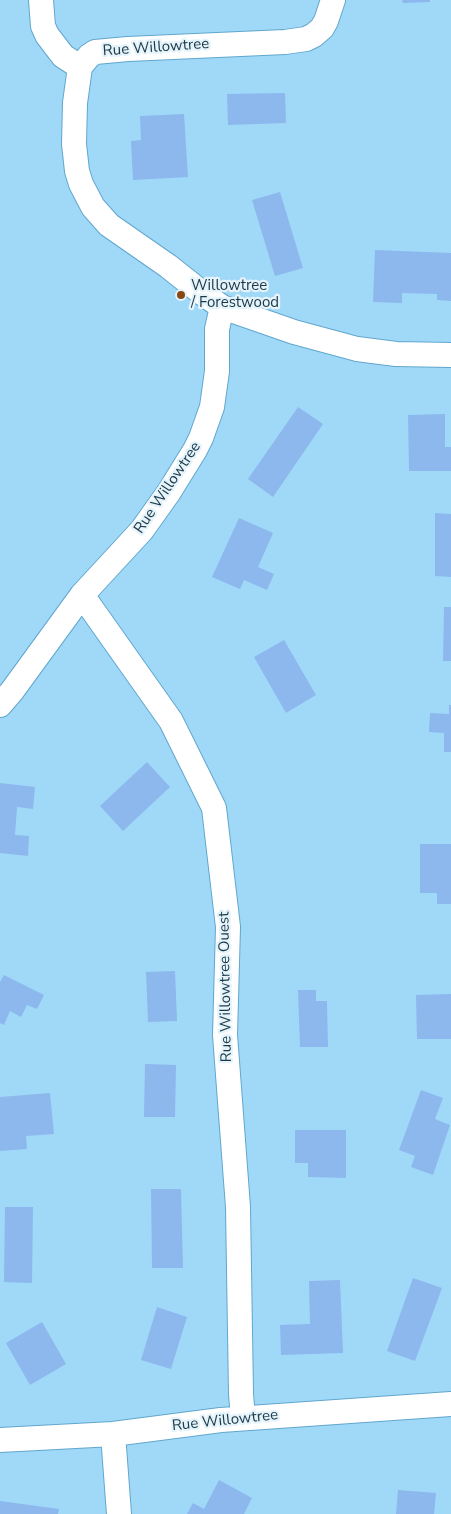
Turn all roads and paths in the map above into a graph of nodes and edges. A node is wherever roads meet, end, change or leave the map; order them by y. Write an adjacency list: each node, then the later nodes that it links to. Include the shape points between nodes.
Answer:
1 (41, 0): 3 (street, via 47,35 62,56)
2 (333, 0): 3 (street, Rue Willowtree, via 326,21 306,39 96,52)
3 (80, 67): 4 (street, via 73,138 77,171 93,207 109,225)
4 (222, 307): 5 (street, via 350,347 396,354); 6 (street, Rue Willowtree, via 217,329 215,388 202,438 142,530)
5 (451, 355)
6 (82, 595): 7 (street, Rue Willowtree); 9 (street, Rue Willowtree Ouest, via 171,721 214,808 228,927 225,1035 238,1207)
7 (0, 705)
8 (451, 1404): 9 (street, Rue Willowtree)
9 (243, 1418): 10 (street, Rue Willowtree)
10 (113, 1434): 11 (street, Rue Willowtree); 12 (street)
11 (0, 1440)
12 (119, 1514)

